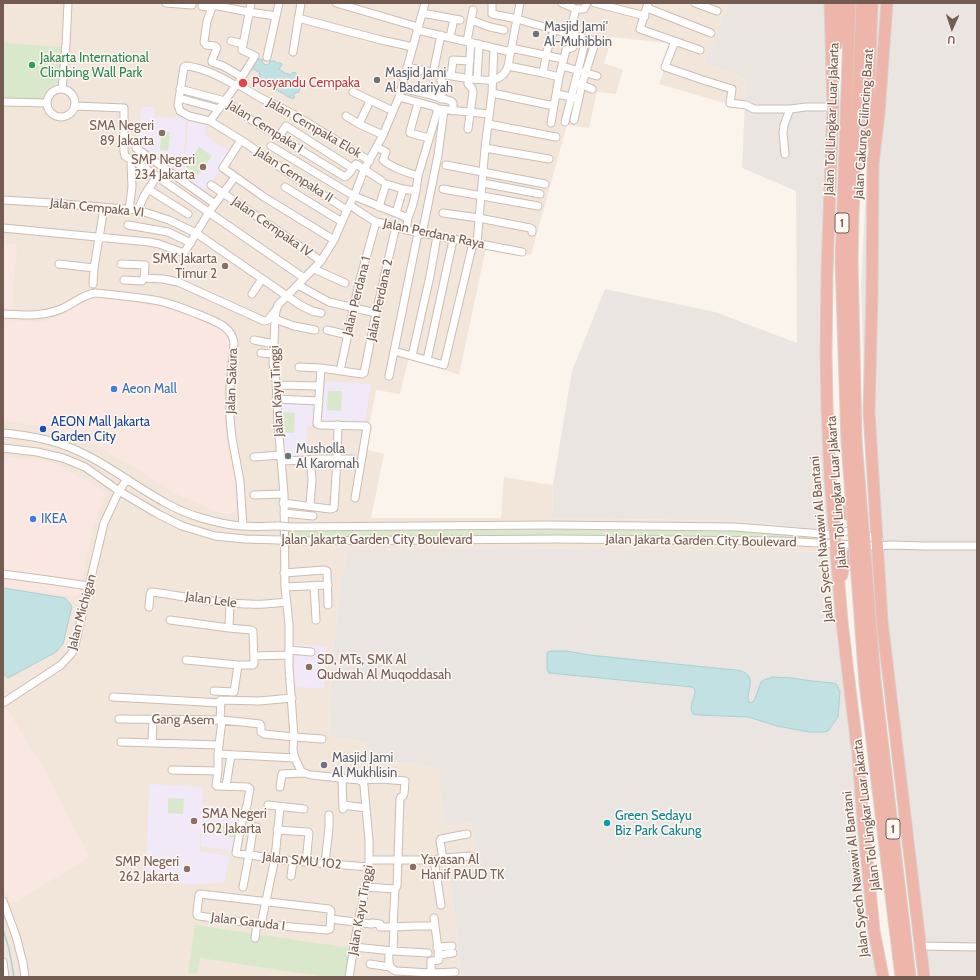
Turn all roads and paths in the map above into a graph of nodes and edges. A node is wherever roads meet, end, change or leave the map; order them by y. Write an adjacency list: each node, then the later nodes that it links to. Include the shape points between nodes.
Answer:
1 (68, 3): 73 (street)
2 (166, 3): 20 (street)
3 (251, 3): 28 (street)
4 (279, 3): 30 (street)
5 (301, 3): 31 (street)
6 (336, 3): 34 (street)
7 (425, 3): 29 (street, Jalan Kayu Tinggi)
8 (520, 3): 32 (street)
9 (562, 3): 24 (street)
10 (587, 3): 24 (street, via 584,10)
11 (595, 3): 25 (street)
12 (695, 3): 27 (street)
13 (830, 3): 86 (highway)
14 (840, 3): 86 (highway)
15 (850, 3): 212 (highway, Jalan Tol Lingkar Luar Jakarta / 1, via 841,261)
16 (862, 3): 212 (highway, Jalan Tol Lingkar Luar Jakarta / 1, via 852,245)
17 (872, 3): 121 (highway, via 869,127)
18 (887, 3): 121 (highway, Jalan Cakung Cilincing Barat)
19 (492, 4): 32 (street, via 491,14)
20 (192, 5)
21 (213, 5): 22 (street); 23 (street); 65 (street, via 204,41 206,45 217,48 212,62)
22 (202, 6)
23 (234, 6): 28 (street)
24 (576, 9): 39 (street)
25 (647, 9): 37 (street); 43 (street, via 640,29)
26 (473, 10): 33 (street)
27 (717, 11)
28 (249, 12): 30 (street); 45 (street)
29 (422, 13): 34 (street, Jalan Kayu Tinggi); 40 (street, via 457,19)
30 (276, 16): 53 (street)
31 (298, 18): 47 (street); 51 (street)
32 (517, 19): 36 (street); 49 (street)
33 (471, 20): 35 (street); 44 (street)
34 (418, 29): 38 (street); 47 (street, Jalan Kayu Tinggi)
35 (504, 30)
36 (554, 30): 39 (street); 52 (street)
37 (711, 33)
38 (441, 35): 40 (street); 60 (street)
39 (572, 35): 41 (street); 55 (street, via 573,46 566,50)
40 (450, 38): 44 (street)
41 (586, 38): 58 (street); 61 (street, via 595,43)
42 (231, 41): 45 (street)
43 (675, 41): 50 (street); 92 (street, via 665,67 732,89 730,103 754,109)
44 (469, 42): 46 (street); 54 (street)
45 (243, 44): 65 (street, via 242,50 255,56)
46 (479, 44): 48 (street); 68 (street)
47 (413, 47): 57 (street, Jalan Kayu Tinggi)
48 (494, 48): 49 (street); 69 (street)
49 (511, 50): 52 (street); 56 (street)
50 (700, 50)
51 (293, 52)
52 (546, 56): 55 (street); 59 (street)
53 (267, 57)
54 (470, 62): 63 (street, via 453,60); 67 (street)
55 (562, 63): 58 (street); 66 (street)
56 (508, 66): 59 (street); 69 (street, via 500,77)
57 (407, 67): 60 (street); 72 (street, Jalan Kayu Tinggi)
58 (578, 71): 61 (street); 70 (street)
59 (543, 72): 66 (street)
60 (433, 73): 62 (street)
61 (586, 74): 64 (street); 70 (street)
62 (442, 75): 63 (street); 81 (street, via 441,80 444,84)
63 (451, 76): 67 (street)
64 (597, 76)
65 (242, 77): 71 (street)
66 (559, 77): 78 (street)
67 (468, 78): 68 (street); 96 (street, via 468,84 473,92)
68 (477, 79): 69 (street)
69 (492, 80): 77 (street)
70 (578, 83): 75 (street); 82 (street)
71 (237, 85): 74 (street, Jalan Cempaka Elok, via 202,69 186,66); 83 (street); 97 (street, Jalan Cempaka Elok)
72 (402, 88): 79 (street, Jalan Kayu Tinggi); 81 (street)
73 (62, 89): 87 (street, via 53,92); 89 (street, via 72,94)
74 (180, 89): 80 (street, Jalan Cempaka II); 83 (street, Jalan Cempaka I)
75 (592, 90)
76 (353, 92): 84 (street)
77 (492, 93): 90 (street); 98 (street)
78 (557, 94): 82 (street); 90 (street)
79 (399, 97): 88 (street); 94 (street, Jalan Kayu Tinggi)
80 (179, 98): 91 (street); 101 (street, Jalan Cempaka II, via 180,111)
81 (441, 98): 95 (street, via 452,102)
82 (575, 98): 100 (street); 103 (street)
83 (225, 101): 91 (street); 109 (street, Jalan Cempaka I)
84 (370, 101): 94 (street); 104 (street)
85 (3, 102): 87 (street)
86 (833, 102): 92 (street); 220 (highway, Jalan Syech Nawawi Al Bantani, via 827,279)
87 (47, 103): 89 (street, via 53,114 62,117 70,114)
88 (418, 103): 93 (street); 111 (street, via 410,133)
89 (75, 106): 118 (street, via 124,108 124,151 125,156)
90 (554, 106): 102 (street)
91 (219, 109): 101 (street)
92 (790, 109): 117 (street, via 783,133)
93 (441, 110): 95 (street); 111 (street); 164 (street, via 442,127 438,155)
94 (393, 111): 108 (street, Jalan Kayu Tinggi)
95 (453, 111): 96 (street)
96 (471, 112): 98 (street); 107 (street)
97 (293, 114): 106 (street); 120 (street, Jalan Cempaka Elok)
98 (489, 114): 105 (street)
99 (346, 116): 104 (street)
100 (574, 120)
101 (210, 121): 112 (street, Jalan Cempaka II)
102 (551, 122)
103 (565, 122)
104 (359, 124): 108 (street)
105 (488, 124): 110 (street); 116 (street)
106 (286, 126): 109 (street); 123 (street)
107 (468, 129)
108 (382, 135): 114 (street, Jalan Kayu Tinggi)
109 (279, 136): 123 (street, Jalan Cempaka I, via 345,176)
110 (556, 137)
111 (429, 138): 127 (street)
112 (241, 140): 128 (street, Jalan Cempaka II, via 223,168); 145 (street, Jalan Cempaka II, via 294,176)
113 (271, 146): 140 (street)
114 (377, 147): 120 (street, Jalan Kayu Tinggi); 127 (street, via 386,152 382,160)
115 (136, 148): 143 (street)
116 (485, 148): 119 (street); 125 (street)
117 (786, 154)
118 (130, 159): 126 (street); 148 (street, via 132,187)
119 (549, 159)
120 (370, 161): 124 (street, Jalan Kayu Tinggi)
121 (873, 164): 221 (highway, Jalan Cakung Cilincing Barat, via 869,412)
122 (446, 165): 125 (street)
123 (352, 168): 124 (street, via 355,164)
124 (364, 170): 129 (street); 140 (street, Jalan Kayu Tinggi)
125 (484, 171): 130 (street); 131 (street)
126 (157, 176): 136 (street); 150 (street)
127 (418, 176): 137 (street)
128 (235, 177): 138 (street); 167 (street)
129 (382, 181)
130 (483, 183): 139 (street); 141 (street)
131 (544, 184)
132 (211, 185): 138 (street)
133 (285, 187): 156 (street)
134 (403, 189): 137 (street); 146 (street, via 386,184); 151 (street)
135 (443, 189): 141 (street)
136 (148, 190): 149 (street); 153 (street)
137 (416, 191): 154 (street)
138 (224, 194): 143 (street, Jalan Cempaka IV); 172 (street, Jalan Cempaka IV)
139 (540, 194)
140 (354, 196): 145 (street, Jalan Kayu Tinggi); 146 (street)
141 (481, 196): 144 (street); 155 (street)
142 (3, 200): 147 (street, Jalan Cempaka VI)
143 (215, 204): 150 (street, Jalan Cempaka IV)
144 (538, 206)
145 (348, 207): 156 (street, Jalan Kayu Tinggi); 157 (street, Jalan Perdana Raya)
146 (379, 207): 151 (street)
147 (104, 208): 148 (street, Jalan Cempaka VI); 166 (street)
148 (129, 210): 149 (street, Jalan Cempaka VI)
149 (138, 210): 163 (street, Jalan Cempaka VI, via 169,220)
150 (209, 212): 163 (street, Jalan Cempaka IV); 178 (street)
151 (396, 213): 154 (street)
152 (443, 213): 155 (street)
153 (188, 214)
154 (408, 218): 161 (street)
155 (479, 218): 162 (street, via 530,228); 170 (street)
156 (342, 222): 167 (street, Jalan Kayu Tinggi)
157 (376, 222): 159 (street, Jalan Perdana Raya); 186 (street, Jalan Perdana 1)
158 (128, 225): 169 (street, via 168,232)
159 (396, 226): 161 (street, Jalan Perdana Raya); 189 (street, Jalan Perdana 2)
160 (3, 228): 166 (street)
161 (406, 230): 164 (street, Jalan Perdana Raya)
162 (532, 232)
163 (196, 233): 169 (street, Jalan Cempaka IV); 179 (street, Jalan Cempaka VI)
164 (420, 234): 165 (street, Jalan Perdana Raya); 197 (street)
165 (437, 236): 168 (street, Jalan Perdana Raya); 200 (street)
166 (100, 237): 169 (street, via 154,243 183,253); 175 (street)
167 (334, 240): 172 (street, Jalan Kayu Tinggi)
168 (453, 240): 170 (street, Jalan Perdana Raya); 201 (street)
169 (191, 243)
170 (475, 244): 171 (street, Jalan Perdana Raya); 201 (street, via 444,364)
171 (522, 252)
172 (321, 261): 176 (street, Jalan Kayu Tinggi)
173 (59, 264): 175 (street)
174 (121, 264): 177 (street, via 145,265)
175 (94, 268): 182 (street)
176 (314, 269): 178 (street, Jalan Kayu Tinggi); 181 (street)
177 (144, 278): 180 (street, via 142,282); 187 (street, via 178,282 264,321)
178 (304, 278): 183 (street, Jalan Kayu Tinggi)
179 (262, 279): 184 (street); 185 (street, Jalan Cempaka VI)
180 (124, 280)
181 (345, 283)
182 (93, 284)
183 (298, 285): 185 (street, Jalan Kayu Tinggi); 186 (street, via 329,302)
184 (252, 294)
185 (286, 296): 187 (street, Jalan Kayu Tinggi); 188 (street, Jalan Cempaka VI, via 312,311)
186 (353, 308): 189 (street); 194 (street, Jalan Perdana 1)
187 (276, 311): 191 (street, Jalan Kayu Tinggi)
188 (321, 313)
189 (376, 313): 204 (street, Jalan Perdana 2, via 364,373)
190 (3, 314): 231 (street, Jalan Sakura, via 50,314 82,296 95,293 158,301 183,308 225,326 234,343 230,418 240,480)
191 (275, 319): 192 (street); 196 (street, Jalan Kayu Tinggi)
192 (315, 330)
193 (327, 330): 194 (street)
194 (348, 335): 204 (street, Jalan Perdana 1)
195 (254, 340): 196 (street)
196 (274, 344): 199 (street, Jalan Kayu Tinggi)
197 (394, 352): 200 (street); 205 (street)
198 (261, 353): 199 (street)
199 (273, 354): 206 (street, Jalan Kayu Tinggi)
200 (412, 356): 201 (street)
201 (427, 360)
202 (299, 366): 203 (street)
203 (321, 368): 204 (street); 207 (street)
204 (340, 370)
205 (389, 376)
206 (276, 385): 207 (street); 208 (street, Jalan Kayu Tinggi)
207 (320, 386): 209 (street)
208 (276, 399): 209 (street); 215 (street, Jalan Kayu Tinggi)
209 (319, 401): 210 (street, via 317,424)
210 (338, 425): 216 (street); 225 (street, via 367,426 368,429)
211 (3, 433): 219 (street, Jalan Jakarta Garden City Boulevard, via 66,446)
212 (852, 441): 258 (highway, Jalan Tol Lingkar Luar Jakarta / 1, bridge)
213 (3, 448): 222 (street, Jalan Jakarta Garden City Boulevard, via 62,458 85,467)
214 (254, 457): 215 (street)
215 (281, 458): 218 (street); 223 (street, Jalan Kayu Tinggi)
216 (337, 458): 217 (street); 218 (street); 227 (street, via 334,508)
217 (352, 459)
218 (310, 460): 227 (street)
219 (127, 479): 222 (street, Jalan Michigan); 231 (street, Jalan Jakarta Garden City Boulevard, via 164,502 188,513)
220 (830, 488): 221 (highway, via 839,508 850,515 866,511); 235 (highway, Jalan Syech Nawawi Al Bantani)
221 (874, 489): 236 (highway)
222 (119, 490): 233 (street, Jalan Jakarta Garden City Boulevard, bridge, via 182,526 215,536 292,541); 242 (street, Jalan Michigan, via 104,523)
223 (284, 494): 224 (street); 226 (street, Jalan Kayu Tinggi)
224 (254, 495)
225 (355, 498)
226 (283, 503): 227 (street); 228 (street, Jalan Kayu Tinggi)
227 (310, 506)
228 (284, 513): 229 (street); 238 (street, Jalan Kayu Tinggi)
229 (313, 516)
230 (576, 525): 231 (street, Jalan Jakarta Garden City Boulevard, bridge); 232 (street, Jalan Jakarta Garden City Boulevard); 233 (street)
231 (243, 526)
232 (735, 527): 234 (street); 235 (street, Jalan Jakarta Garden City Boulevard)
233 (575, 539): 234 (street, Jalan Jakarta Garden City Boulevard)
234 (735, 540): 235 (street, Jalan Jakarta Garden City Boulevard)
235 (835, 540): 236 (street, Jalan Jakarta Garden City Boulevard); 236 (street, Jalan Jakarta Garden City Boulevard, via 851,530 857,530); 245 (highway, Jalan Syech Nawawi Al Bantani)
236 (877, 542): 237 (street, Jalan Jakarta Garden City Boulevard, via 892,545); 240 (highway)
237 (977, 546)
238 (284, 573): 241 (street, via 326,571); 244 (street, Jalan Kayu Tinggi)
239 (3, 574): 242 (street)
240 (880, 584): 245 (highway, via 872,557 857,553 845,561); 315 (highway, via 882,621)
241 (328, 585): 243 (street); 248 (street)
242 (89, 586): 264 (street, Jalan Michigan, via 71,654 61,665)
243 (314, 586): 244 (street); 251 (street)
244 (285, 587): 246 (street, Jalan Kayu Tinggi)
245 (839, 588): 330 (highway, Jalan Syech Nawawi Al Bantani, via 858,754 874,931)
246 (286, 602): 247 (street, Jalan Lele); 253 (street, Jalan Kayu Tinggi)
247 (230, 603): 249 (street, Jalan Lele, via 152,592); 252 (street)
248 (328, 606)
249 (149, 607)
250 (170, 620): 252 (street)
251 (316, 620)
252 (229, 628): 255 (street, via 252,631)
253 (289, 652): 254 (street); 255 (street); 262 (street, Jalan Kayu Tinggi)
254 (311, 652)
255 (254, 656): 257 (street, via 254,664)
256 (186, 660): 257 (street)
257 (238, 665): 260 (street, via 234,692)
258 (870, 681): 331 (highway, Jalan Tol Lingkar Luar Jakarta / 1); 332 (highway, Jalan Tol Lingkar Luar Jakarta / 1)
259 (214, 691): 260 (street)
260 (222, 691): 263 (street)
261 (113, 698): 263 (street)
262 (292, 698): 263 (street); 268 (street, Jalan Kayu Tinggi)
263 (221, 701): 267 (street)
264 (3, 703)
265 (119, 719): 266 (street, Gang Asem)
266 (153, 720): 267 (street, Gang Asem); 271 (street)
267 (221, 720): 268 (street, via 259,724 264,734); 272 (street, Gang Asem)
268 (294, 738): 269 (street); 275 (street, Jalan Kayu Tinggi)
269 (322, 740)
270 (121, 742): 271 (street, Gang Asem)
271 (152, 743): 272 (street, Gang Asem)
272 (219, 745): 273 (street, Gang Asem)
273 (218, 754): 274 (street); 277 (street, Gang Asem)
274 (231, 755): 275 (street); 281 (street)
275 (295, 758): 278 (street, Jalan Kayu Tinggi)
276 (172, 770): 277 (street)
277 (218, 771): 281 (street, Gang Asem, via 216,785)
278 (304, 773): 279 (street); 282 (street, via 281,774)
279 (342, 778): 280 (street); 285 (street, via 343,807)
280 (361, 780): 285 (street, Jalan Kayu Tinggi); 295 (street, via 405,781 404,796 400,796)
281 (226, 786): 291 (street, Jalan SMU 102, via 250,789 236,853)
282 (280, 787)
283 (268, 805): 284 (street)
284 (280, 807): 286 (street); 289 (street)
285 (366, 808): 300 (street, Jalan Kayu Tinggi)
286 (304, 809)
287 (329, 815): 299 (street)
288 (257, 827): 291 (street, via 252,830)
289 (277, 830): 293 (street); 298 (street, via 308,832)
290 (467, 834): 294 (street, via 441,839)
291 (249, 855): 293 (street, Jalan SMU 102); 302 (street)
292 (471, 856): 294 (street, Jalan SMU 102)
293 (274, 858): 297 (street, Jalan SMU 102); 305 (street)
294 (443, 858): 296 (street, Jalan SMU 102)
295 (398, 860): 296 (street, Jalan SMU 102); 300 (street, Jalan SMU 102); 304 (street)
296 (434, 860): 307 (street)
297 (293, 861): 298 (street, Jalan SMU 102); 301 (street)
298 (306, 862): 299 (street, Jalan SMU 102)
299 (325, 863): 300 (street, Jalan SMU 102)
300 (369, 864): 303 (street, Jalan Kayu Tinggi)
301 (291, 876)
302 (243, 887)
303 (366, 887): 304 (street); 310 (street, Jalan Kayu Tinggi)
304 (396, 889): 313 (street)
305 (266, 901): 309 (street, Jalan Garuda I, via 329,909); 311 (street); 311 (street, Jalan Garuda I, via 199,895 199,916)
306 (3, 902): 328 (street, via 16,936)
307 (441, 905)
308 (434, 918): 312 (street)
309 (331, 919): 310 (street); 311 (street, Jalan Garuda I, via 328,930)
310 (358, 922): 313 (street); 316 (street, Jalan Kayu Tinggi)
311 (259, 924): 314 (street)
312 (435, 926): 313 (street); 320 (street)
313 (393, 927): 319 (street)
314 (255, 938)
315 (920, 946): 317 (street); 333 (highway)
316 (354, 947): 319 (street); 329 (street, Jalan Kayu Tinggi)
317 (977, 947)
318 (453, 950): 320 (street)
319 (391, 951): 321 (street); 324 (street, via 388,959)
320 (438, 951): 326 (street, via 438,960 430,961)
321 (428, 952)
322 (3, 962): 327 (street)
323 (370, 964): 324 (street)
324 (392, 972): 326 (street)
325 (455, 972): 326 (street)
326 (431, 974)
327 (5, 977)
328 (25, 977)
329 (349, 977)
330 (883, 977)
331 (901, 977)
332 (910, 977)
333 (924, 977)

